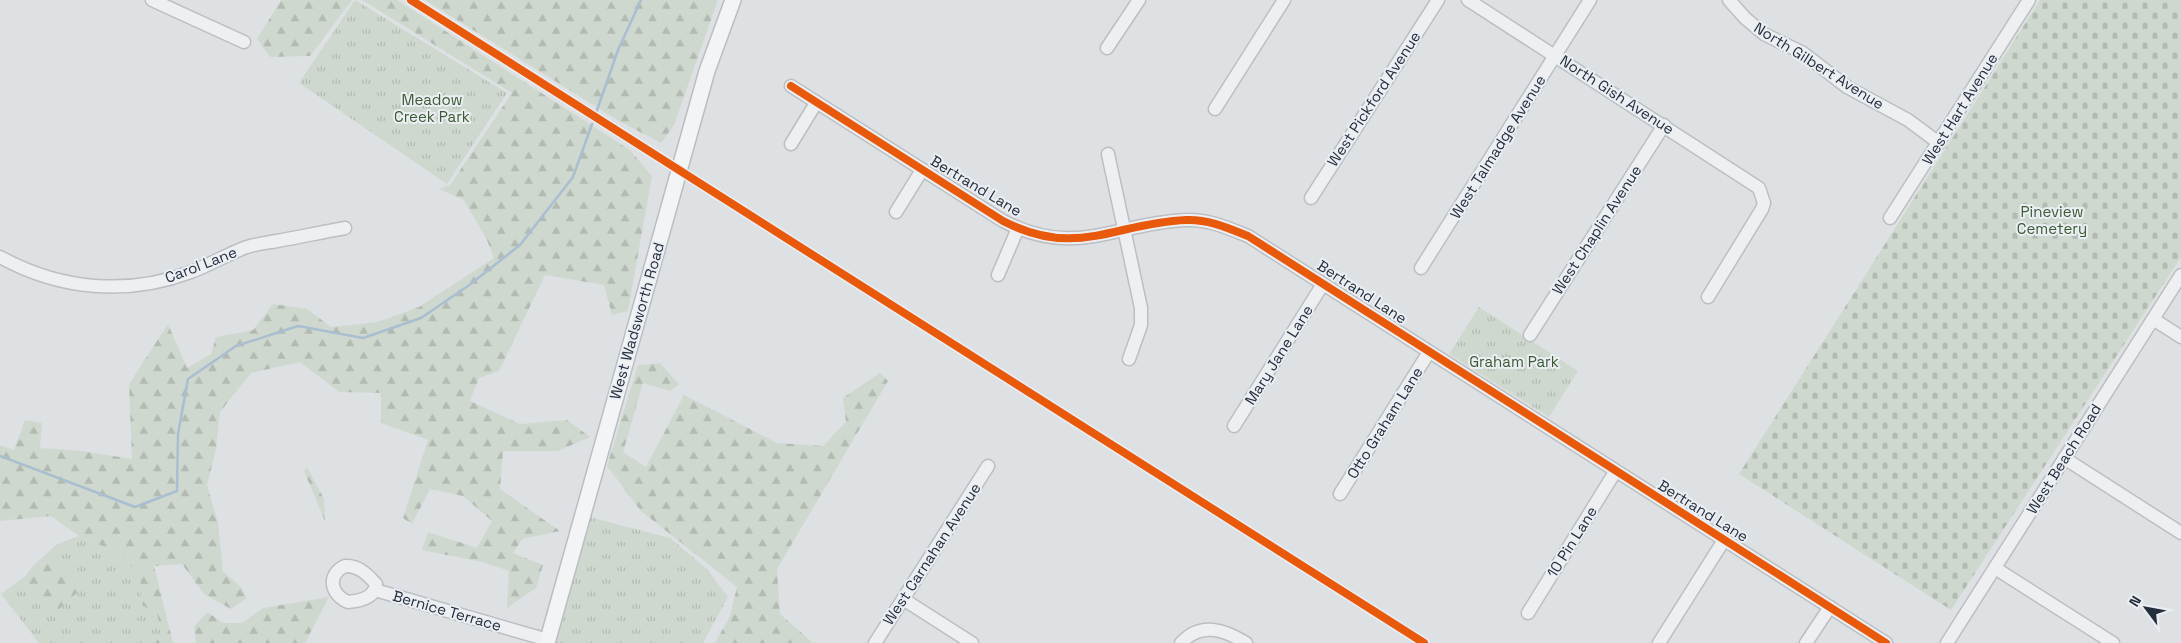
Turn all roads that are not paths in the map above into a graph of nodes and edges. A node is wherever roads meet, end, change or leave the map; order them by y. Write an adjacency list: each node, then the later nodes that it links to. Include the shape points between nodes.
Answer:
1 (152, 0): 10 (street)
2 (733, 0): 50 (main road, West Wadsworth Road, via 707,71)
3 (1139, 0): 11 (street)
4 (1284, 0): 15 (street)
5 (1438, 0): 21 (street, West Pickford Avenue)
6 (1468, 0): 12 (street, North Gish Avenue)
7 (1590, 0): 12 (street, West Talmadge Avenue)
8 (1729, 0): 17 (street, North Gilbert Avenue, via 1764,34 1803,53 1847,87 1908,120)
9 (2029, 0): 17 (street, West Hart Avenue)
10 (244, 42)
11 (1108, 48)
12 (1555, 56): 16 (street, North Gish Avenue); 28 (street, West Talmadge Avenue)
13 (791, 86): 14 (street, Bertrand Lane)
14 (816, 102): 18 (street); 20 (street, Bertrand Lane)
15 (1215, 109)
16 (1664, 125): 32 (street, North Gish Avenue, via 1751,181 1762,194 1762,210); 34 (street, West Chaplin Avenue)
17 (1939, 143): 23 (street, West Hart Avenue)
18 (791, 144)
19 (1108, 154): 26 (street)
20 (922, 170): 22 (street); 25 (street, Bertrand Lane)
21 (1311, 198)
22 (896, 212)
23 (1890, 218)
24 (345, 228): 27 (street, Carol Lane, via 245,248 193,271 140,285 88,286 60,281)
25 (1018, 228): 26 (street, Bertrand Lane, via 1052,238 1098,237); 29 (street)
26 (1125, 230): 31 (street, Bertrand Lane, via 1186,220 1222,226 1248,236); 37 (street, via 1141,308 1141,326)
27 (0, 257)
28 (1421, 268)
29 (998, 275)
30 (2181, 276): 33 (street, West Beach Road)
31 (1323, 284): 36 (street, Bertrand Lane); 38 (street, Mary Jane Lane)
32 (1708, 296)
33 (2153, 319): 35 (street); 39 (street, West Beach Road)
34 (1530, 335)
35 (2181, 337)
36 (1429, 352): 41 (street, Bertrand Lane); 42 (street, Otto Graham Lane)
37 (1129, 359)
38 (1234, 426)
39 (2064, 458): 43 (street); 45 (street, West Beach Road)
40 (988, 466): 47 (street, West Carnahan Avenue)
41 (1616, 472): 44 (street, Bertrand Lane); 49 (street, 10 Pin Lane)
42 (1340, 494)
43 (2181, 533)
44 (1724, 540): 48 (street, Bertrand Lane); 55 (street)
45 (1995, 568): 58 (street, West Beach Road); 59 (street)
46 (375, 590): 50 (street, Bernice Terrace)
47 (903, 599): 51 (street, West Carnahan Avenue); 52 (street)
48 (1830, 607): 56 (street); 57 (street, Bertrand Lane)
49 (1528, 613)
50 (548, 642)
51 (875, 643)
52 (972, 643)
53 (1181, 643): 54 (street, via 1185,638 1204,631 1220,629)
54 (1246, 643)
55 (1659, 643)
56 (1806, 643)
57 (1886, 643)
58 (1947, 643)
59 (2113, 643)

